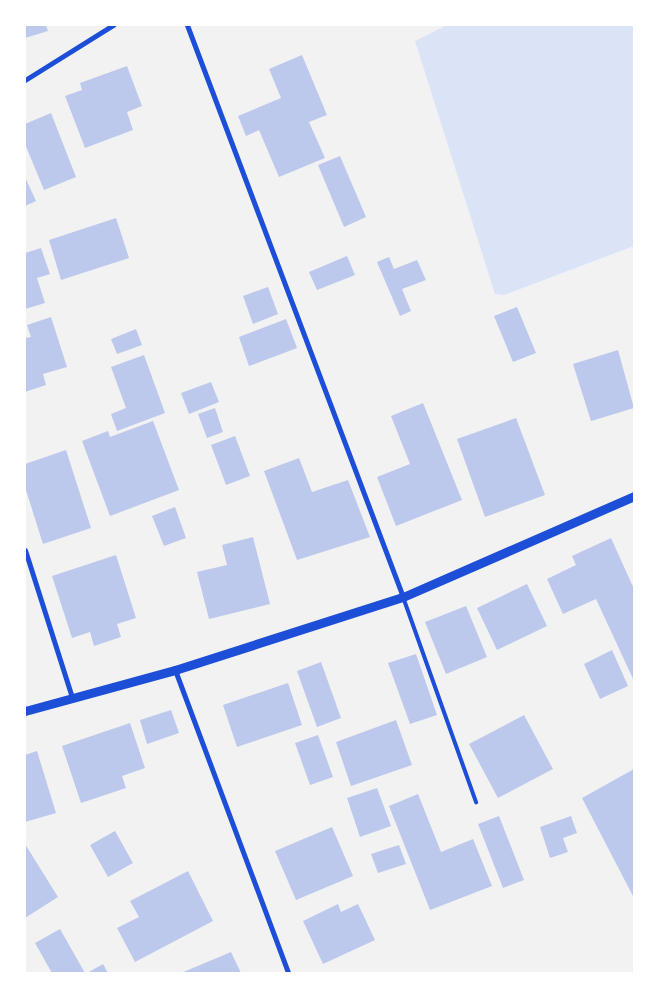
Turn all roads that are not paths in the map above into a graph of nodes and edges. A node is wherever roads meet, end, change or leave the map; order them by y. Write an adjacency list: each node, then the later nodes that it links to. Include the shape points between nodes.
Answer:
1 (113, 25): 3 (street)
2 (187, 25): 6 (street)
3 (25, 80)
4 (634, 496): 6 (street)
5 (25, 550): 8 (street)
6 (403, 597): 7 (street); 10 (lane)
7 (175, 670): 8 (street); 11 (street)
8 (72, 697): 9 (street)
9 (25, 711)
10 (476, 802)
11 (288, 973)

